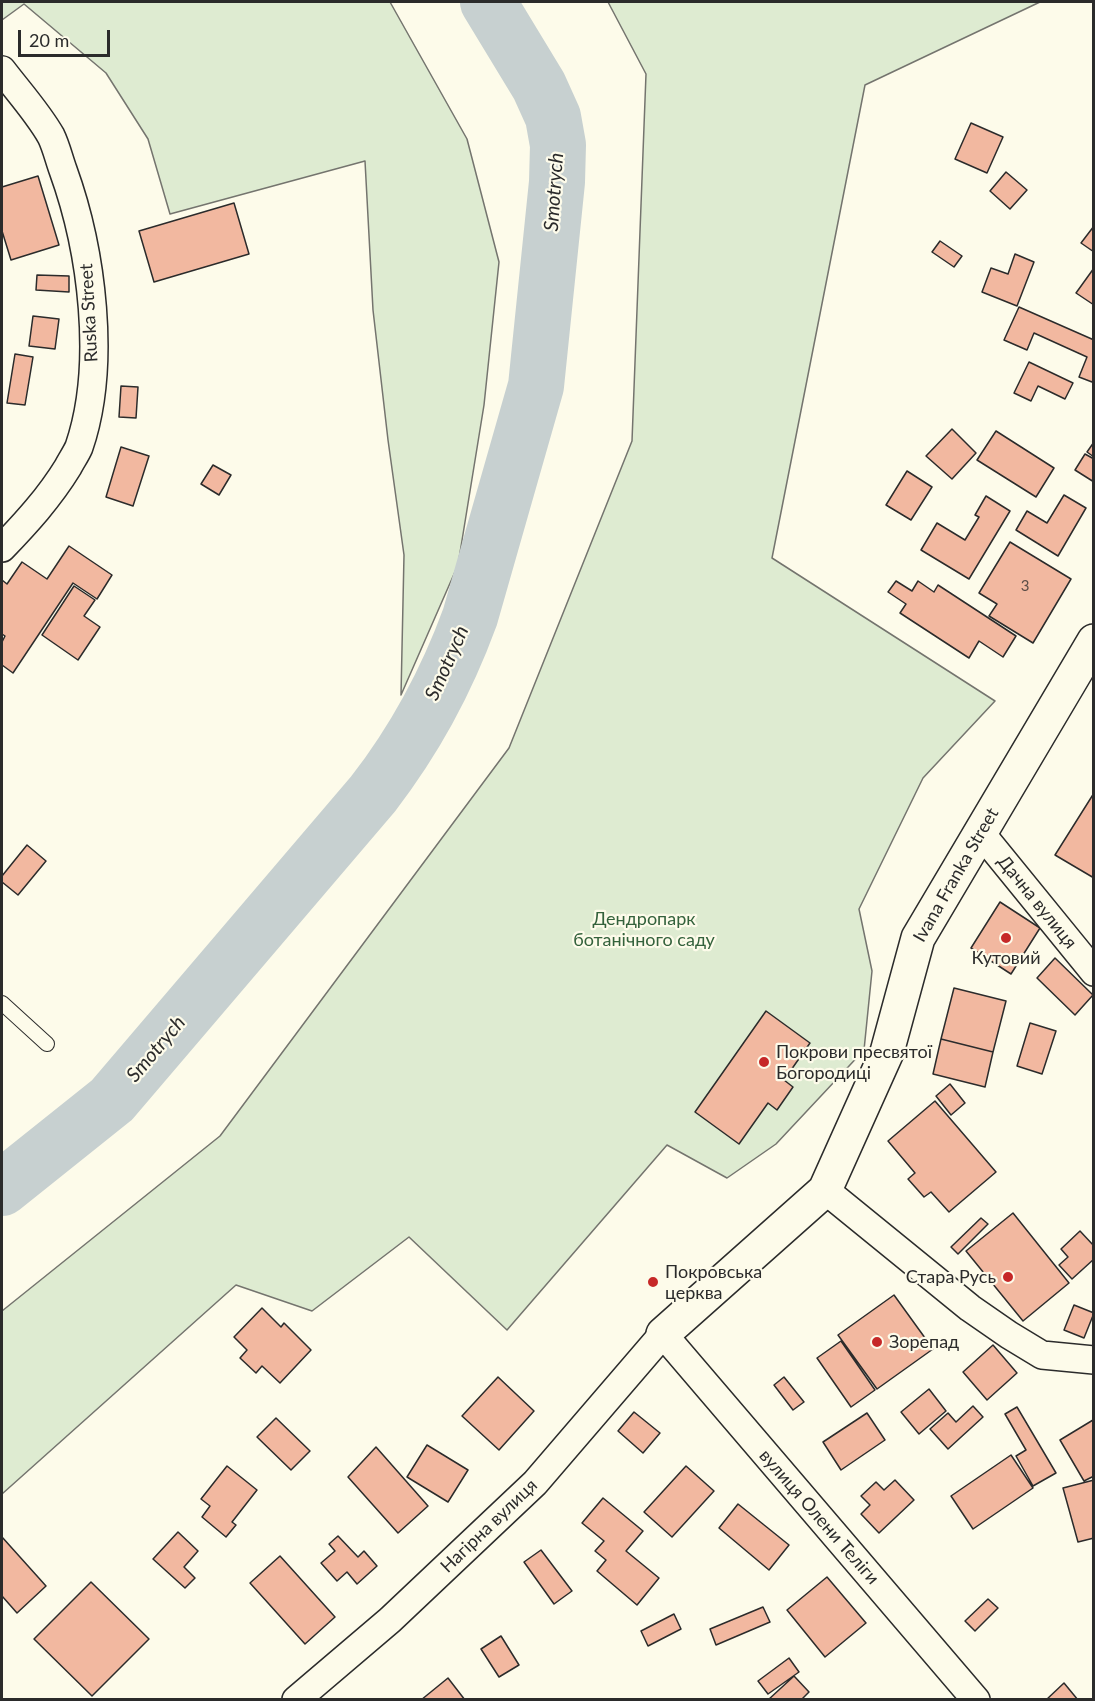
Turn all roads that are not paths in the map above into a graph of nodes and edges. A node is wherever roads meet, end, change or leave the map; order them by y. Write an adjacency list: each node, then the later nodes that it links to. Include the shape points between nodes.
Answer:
1 (2, 70): 2 (street, Ruska Street, via 51,136 72,194 85,246 93,360 91,404 78,450 54,490)
2 (2, 548)
3 (1094, 641): 4 (street, Ivana Franka Street)
4 (980, 832): 5 (street, Дачна вулиця); 8 (street, Ivana Franka Street, via 918,938 887,1052)
5 (1094, 972)
6 (2, 1003): 7 (lane)
7 (47, 1044)
8 (825, 1190): 9 (street, Ivana Franka Street); 10 (street, via 1009,1335 1042,1355)
9 (663, 1334): 11 (street, Нагірна вулиця, via 535,1483 390,1620); 12 (street, вулиця Олени Теліги)
10 (1094, 1360)
11 (296, 1700)
12 (976, 1700)

